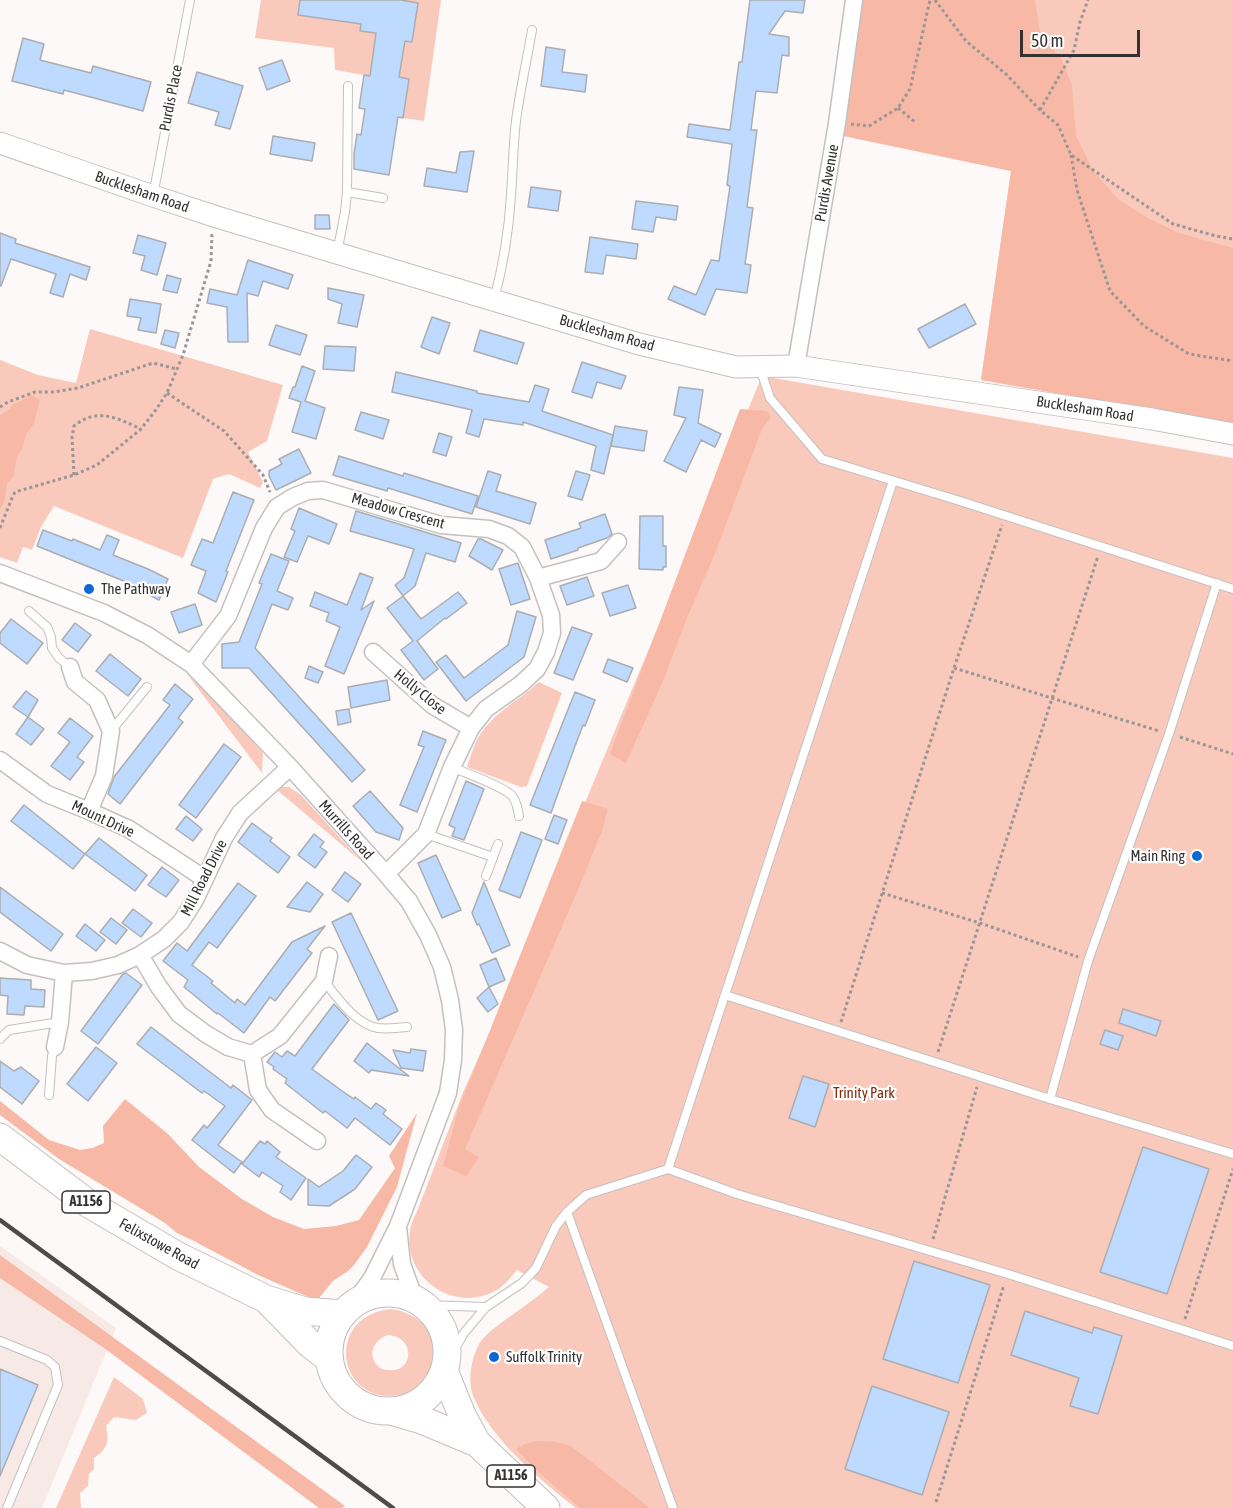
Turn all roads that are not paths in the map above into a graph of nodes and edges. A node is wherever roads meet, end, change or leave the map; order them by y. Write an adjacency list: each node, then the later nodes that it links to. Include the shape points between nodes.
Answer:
1 (190, 0): 7 (lane, Purdis Place)
2 (854, 0): 11 (street, Purdis Avenue)
3 (532, 30): 10 (lane, via 516,120 508,231)
4 (348, 86): 6 (lane)
5 (0, 143): 7 (street, Bucklesham Road)
6 (346, 192): 8 (lane); 9 (lane)
7 (153, 196): 9 (street, Bucklesham Road)
8 (383, 198)
9 (336, 253): 10 (street, Bucklesham Road)
10 (494, 300): 12 (street, Bucklesham Road, via 639,344 736,367)
11 (796, 366): 12 (street, Bucklesham Road); 13 (street, Bucklesham Road)
12 (759, 367): 14 (lane, via 770,398 822,459)
13 (1233, 434)
14 (893, 481): 18 (lane); 43 (lane)
15 (618, 542): 17 (street, via 601,561)
16 (0, 573): 22 (street, Murrills Road, via 104,613)
17 (538, 578): 22 (street, Meadow Crescent, via 522,547 508,536 441,525 323,490 308,491 277,507 264,528 228,616); 25 (street, Meadow Crescent, via 551,615 552,633 546,652 537,669 486,710)
18 (1217, 583): 19 (lane); 50 (lane, via 1169,734 1088,961)
19 (1233, 589)
20 (29, 611): 23 (lane, via 46,627 52,648)
21 (373, 652): 25 (street, Holly Close, via 432,705)
22 (191, 664): 28 (street, Murrills Road)
23 (70, 667): 26 (street, via 75,681 97,700)
24 (147, 687): 26 (lane)
25 (471, 728): 29 (street, Meadow Crescent)
26 (111, 731): 30 (street, via 104,776)
27 (0, 760): 30 (street, Mount Drive, via 46,794)
28 (290, 767): 35 (street, Murrills Road); 37 (street, Mill Road Drive, via 240,813)
29 (452, 767): 31 (lane, via 513,796); 32 (street, Meadow Crescent)
30 (89, 811): 37 (street, Mount Drive, via 129,829)
31 (519, 816)
32 (426, 834): 34 (lane); 35 (street, Meadow Crescent)
33 (498, 844): 34 (lane)
34 (493, 857): 36 (lane)
35 (386, 874): 56 (street, Murrills Road, via 409,901 442,967 454,1030 448,1094)
36 (486, 876)
37 (205, 879): 39 (street, Mill Road Drive, via 181,922)
38 (0, 951): 41 (street, Mill Road Drive, via 27,965)
39 (140, 955): 41 (street, Mill Road Drive, via 118,965); 48 (street, via 179,1014 206,1035)
40 (329, 956): 42 (street)
41 (64, 973): 44 (street)
42 (324, 981): 45 (lane, via 368,1025); 48 (street, via 280,1036)
43 (724, 995): 50 (lane); 54 (lane)
44 (60, 1022): 46 (lane, via 9,1030); 47 (street)
45 (407, 1027)
46 (0, 1039)
47 (55, 1047): 49 (lane)
48 (252, 1054): 52 (street, via 258,1089 272,1110)
49 (49, 1095)
50 (1050, 1099): 53 (lane)
51 (0, 1137): 57 (main road, Felixstowe Road / A1156, via 89,1204 178,1256)
52 (318, 1141)
53 (1233, 1154)
54 (668, 1169): 55 (lane, via 586,1195); 62 (lane)
55 (567, 1212): 59 (lane, via 536,1268 522,1283); 69 (lane)
56 (398, 1226): 58 (street, Murrills Road, via 402,1264); 60 (street, Murrills Road, via 372,1278)
57 (266, 1299): 60 (main road, Felixstowe Road / A1156, via 304,1311); 63 (main road, Felixstowe Road / A1156)
58 (419, 1303): 59 (lane); 60 (main road, via 403,1295 379,1294 366,1296); 64 (main road, via 435,1315 442,1327 448,1346)
59 (486, 1307): 64 (lane, via 464,1333)
60 (348, 1309): 63 (main road, via 333,1326)
61 (0, 1341): 67 (lane, via 47,1360 55,1367 58,1384)
62 (1233, 1347)
63 (328, 1358): 65 (main road, via 332,1376 355,1403)
64 (446, 1368): 65 (main road, via 437,1387 427,1396 410,1407); 66 (main road, A1156, via 462,1415)
65 (391, 1411): 66 (main road, A1156)
66 (477, 1443): 68 (main road, A1156)
67 (7, 1508)
68 (546, 1508)
69 (673, 1508)

